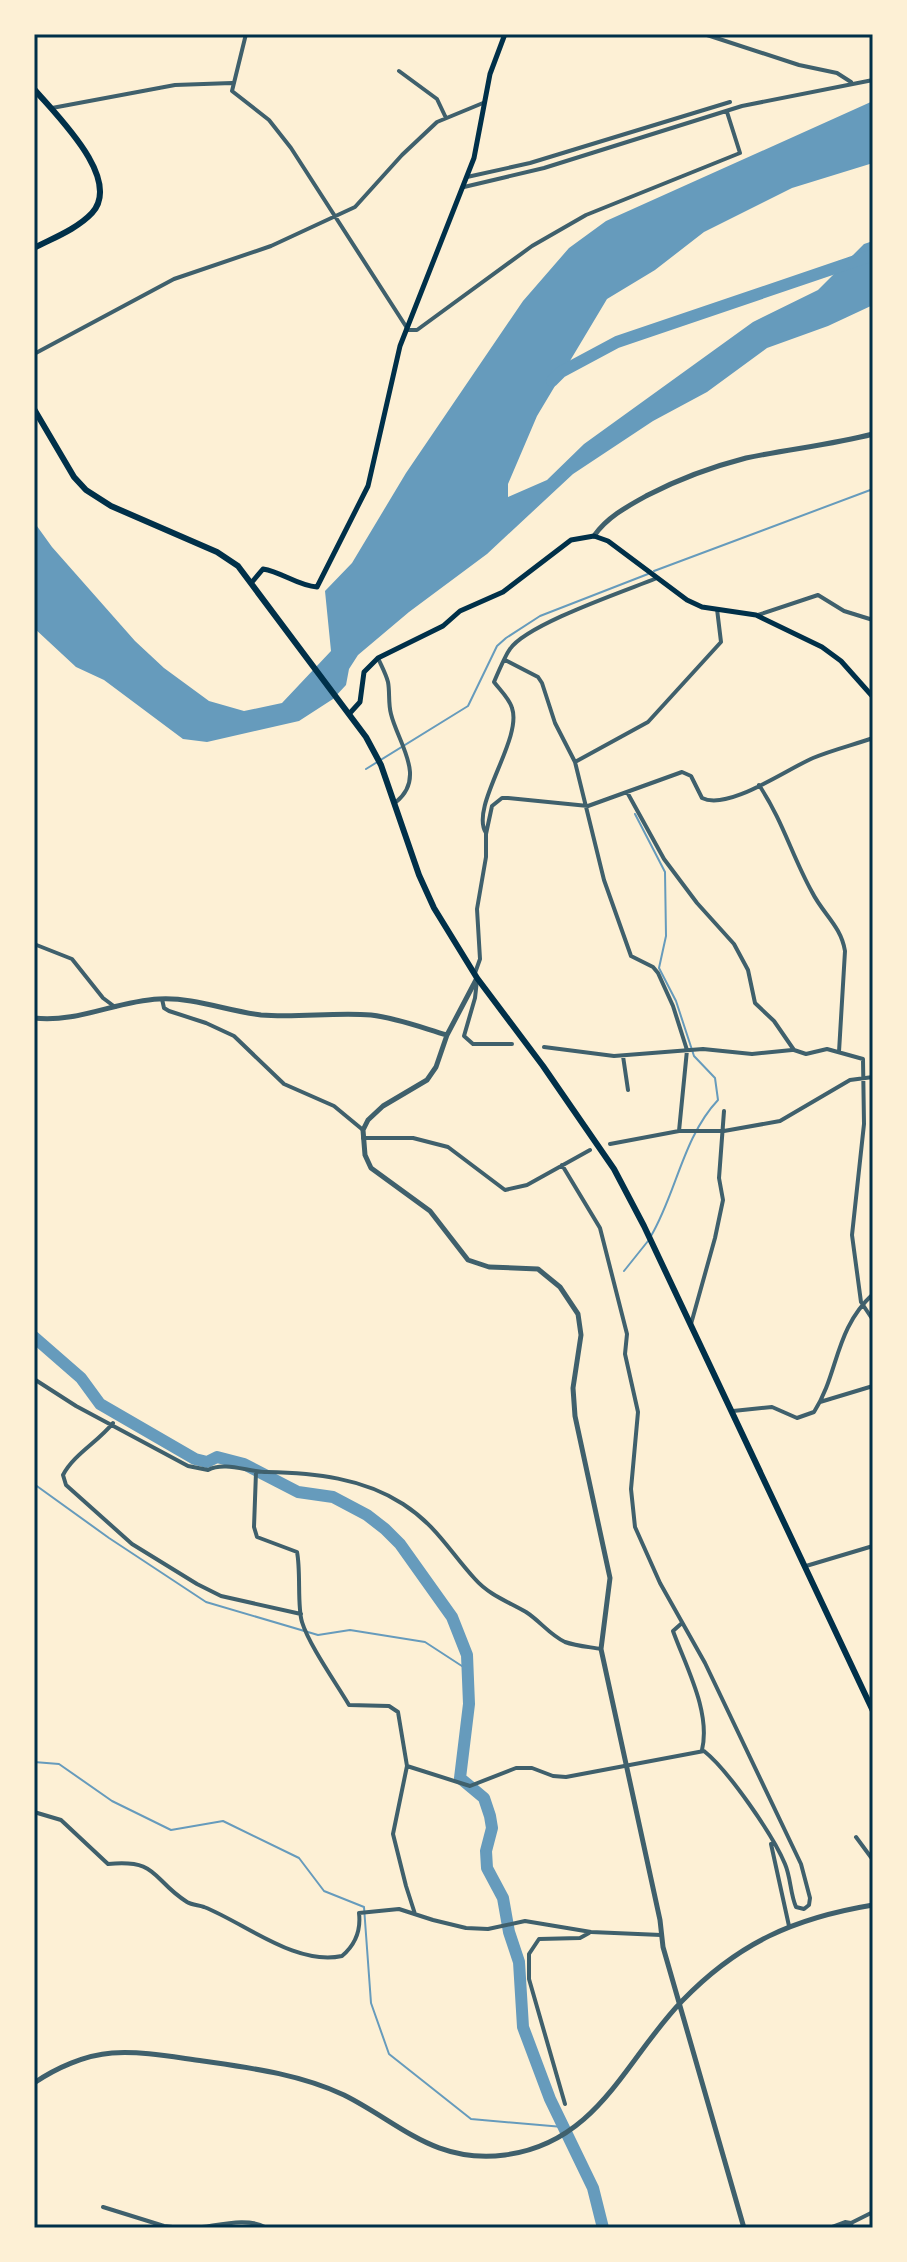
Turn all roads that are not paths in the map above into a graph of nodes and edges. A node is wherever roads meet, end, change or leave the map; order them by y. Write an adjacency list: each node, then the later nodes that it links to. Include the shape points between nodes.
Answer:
1 (246, 34): 6 (street)
2 (505, 34): 10 (main road)
3 (704, 34): 7 (street, via 837,73)
4 (399, 71): 13 (street, via 437,99)
5 (873, 80): 7 (street)
6 (232, 83): 11 (street, via 175,85); 16 (street, via 232,91 269,120)
7 (853, 83): 12 (street)
8 (34, 89): 11 (main road)
9 (730, 102): 14 (street)
10 (483, 103): 13 (street); 14 (main road)
11 (50, 108): 17 (main road, via 95,166 101,189 89,216)
12 (727, 112): 15 (street); 18 (street, via 740,153 586,215 532,246 417,330)
13 (446, 118): 16 (street, via 402,155 355,207)
14 (467, 177): 15 (main road)
15 (464, 187): 18 (main road)
16 (337, 217): 18 (street); 19 (street, via 174,279)
17 (34, 248)
18 (406, 329): 24 (main road, via 368,486 317,587 263,569)
19 (34, 354)
20 (34, 409): 24 (main road, via 86,490 217,552)
21 (873, 434): 22 (street, via 748,458 679,479 631,504)
22 (594, 536): 23 (main road); 28 (main road, via 571,540 503,592)
23 (657, 578): 25 (main road, via 687,600); 29 (street, via 537,628 513,645)
24 (252, 582): 31 (main road)
25 (717, 609): 26 (main road); 33 (street, via 721,642 658,713)
26 (756, 615): 27 (street, via 818,595); 30 (main road, via 822,647)
27 (873, 620)
28 (378, 658): 31 (main road, via 364,672 360,702); 36 (street, via 409,767 406,794)
29 (505, 660): 33 (street, via 538,677); 38 (street, via 494,682 511,705 513,724 487,799 482,824)
30 (873, 697)
31 (350, 713): 36 (main road)
32 (873, 738): 34 (street, via 811,759)
33 (575, 762): 37 (street)
34 (759, 785): 35 (street, via 705,801 691,776 682,772); 49 (street, via 810,890 843,938)
35 (627, 792): 37 (street); 48 (street, via 664,859 734,944 748,970 755,1003)
36 (396, 802): 40 (main road, via 434,908)
37 (588, 806): 38 (street, via 502,798 492,806); 47 (street, via 621,933 631,956 658,973)
38 (486, 834): 40 (street)
39 (34, 944): 42 (street, via 72,959)
40 (476, 976): 44 (street); 45 (street, via 464,1036 473,1044); 64 (main road, via 614,1169)
41 (162, 999): 42 (street); 44 (street, via 292,1017 372,1016); 57 (street, via 169,1011 234,1036 277,1079 334,1106)
42 (115, 1007): 43 (street, via 68,1018)
43 (34, 1018)
44 (447, 1035): 57 (street, via 427,1080 383,1106 368,1120)
45 (512, 1044)
46 (544, 1047): 50 (street)
47 (687, 1050): 48 (street); 50 (street); 55 (street)
48 (794, 1050): 49 (street)
49 (839, 1052): 51 (street, via 863,1059)
50 (623, 1056): 53 (street)
51 (865, 1077): 52 (street); 56 (street, via 850,1080 780,1121); 62 (street, via 852,1235)
52 (873, 1077)
53 (628, 1090)
54 (724, 1111): 56 (street)
55 (679, 1131): 56 (street); 58 (street)
56 (724, 1131): 64 (street, via 719,1178 723,1200)
57 (363, 1134): 60 (street, via 448,1147 505,1190 527,1185); 75 (street, via 371,1168 430,1211 468,1260 489,1267 538,1269 560,1287 578,1314 575,1416 610,1578)
58 (610, 1144)
59 (590, 1150): 60 (street)
60 (562, 1165): 74 (street, via 600,1228 627,1334 625,1354 638,1412 631,1489 635,1527)
61 (873, 1294): 62 (street)
62 (862, 1307): 63 (street); 67 (street, via 841,1339)
63 (873, 1320)
64 (691, 1324): 68 (main road)
65 (34, 1379): 69 (street)
66 (873, 1386): 67 (street)
67 (820, 1402): 68 (street, via 803,1418 772,1407)
68 (733, 1411): 72 (main road)
69 (113, 1423): 70 (street, via 188,1466); 73 (street, via 68,1465 66,1485 132,1544 197,1584 221,1596)
70 (256, 1472): 73 (street, via 257,1537 297,1552); 75 (street, via 319,1475 376,1490 427,1522 495,1596 529,1613 555,1637)
71 (873, 1546): 72 (street)
72 (806, 1566): 76 (main road)
73 (301, 1614): 78 (street, via 349,1705 389,1706 398,1712)
74 (682, 1623): 77 (street, via 673,1631 706,1733); 81 (street, via 801,1864 810,1898 804,1909 796,1907 784,1862)
75 (601, 1649): 79 (street)
76 (873, 1711)
77 (701, 1751): 79 (street); 81 (street, via 718,1762)
78 (407, 1766): 79 (street, via 470,1786 516,1768 566,1777); 85 (street, via 393,1834)
79 (627, 1766): 88 (street)
80 (34, 1812): 85 (street, via 61,1820 108,1864 142,1865 189,1904 301,1952 342,1956 354,1945 359,1913 399,1909)
81 (769, 1837): 86 (street)
82 (856, 1837): 83 (street)
83 (873, 1860)
84 (873, 1905): 86 (street)
85 (415, 1914): 87 (street, via 466,1928 525,1921)
86 (789, 1926): 89 (street, via 730,1958)
87 (591, 1932): 88 (street); 91 (street, via 580,1938 539,1939 529,1954 529,1979)
88 (661, 1935): 89 (street)
89 (679, 2003): 90 (street, via 613,2090 574,2128 544,2144 503,2155 438,2149 304,2079 149,2053 92,2056); 98 (street)
90 (34, 2083)
91 (565, 2104)
92 (103, 2207): 95 (street)
93 (873, 2212): 94 (street)
94 (851, 2226): 99 (street, via 845,2222); 100 (street)
95 (181, 2228)
96 (195, 2228): 97 (street, via 246,2223)
97 (267, 2228)
98 (744, 2228)
99 (829, 2228)
100 (841, 2228)

